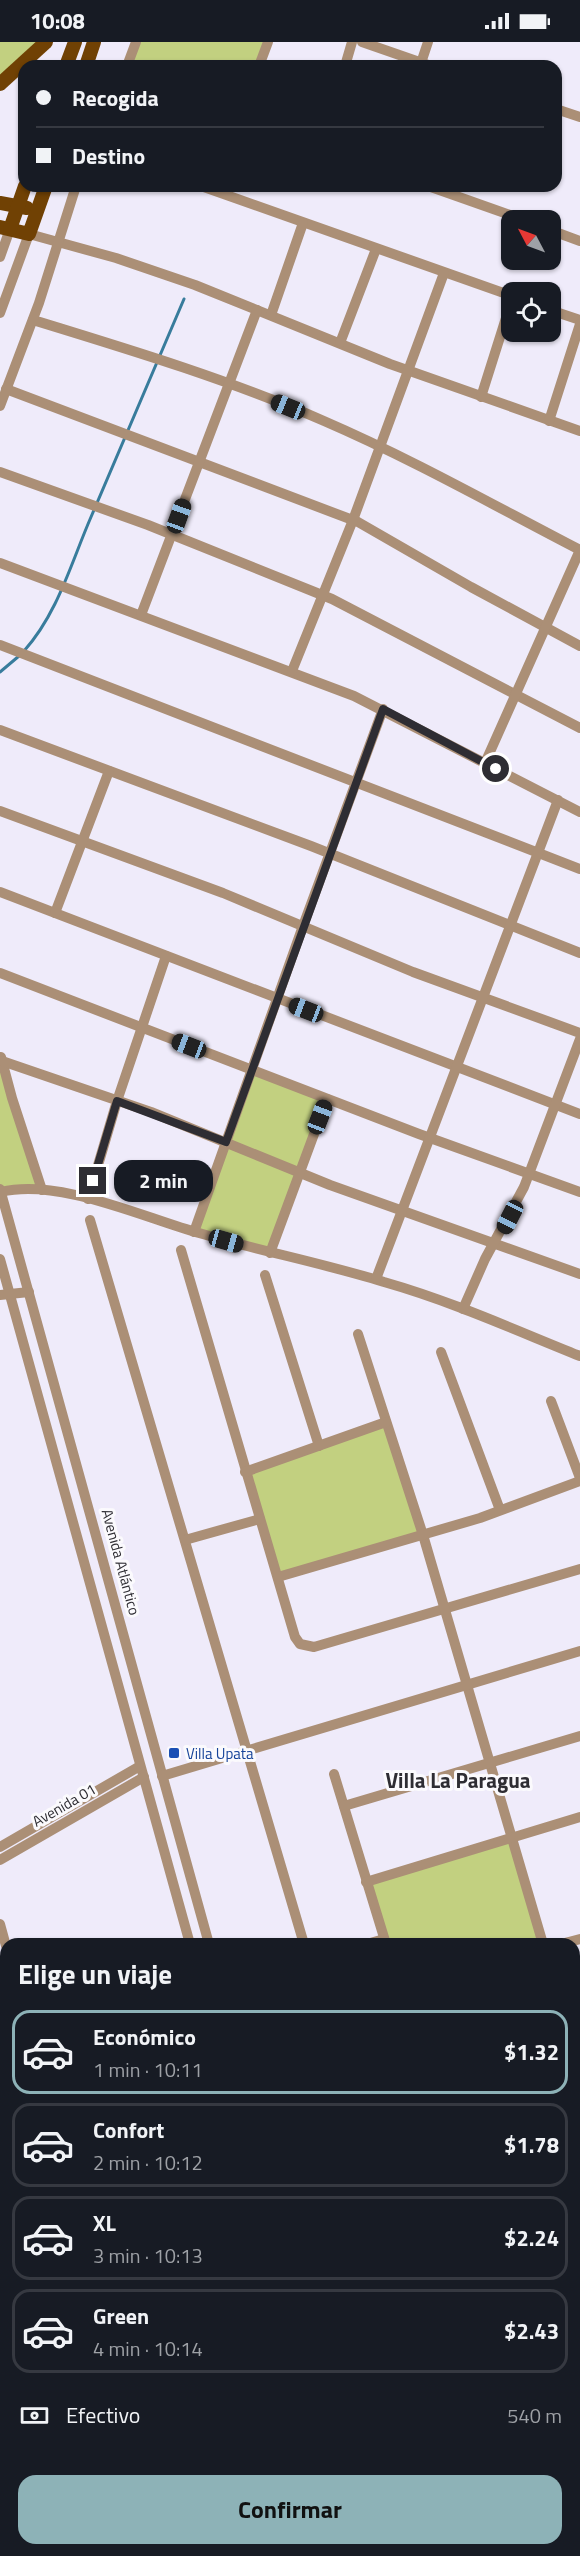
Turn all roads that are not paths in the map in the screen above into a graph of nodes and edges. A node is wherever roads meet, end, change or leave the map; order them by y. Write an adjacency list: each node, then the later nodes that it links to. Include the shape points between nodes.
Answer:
1 (46, 42): 9 (main road)
2 (75, 42): 10 (main road)
3 (94, 42): 11 (main road)
4 (136, 42): 12 (street)
5 (268, 42): 13 (street)
6 (352, 42): 14 (street)
7 (362, 42): 15 (street)
8 (428, 42): 16 (street)
9 (26, 60)
10 (68, 60)
11 (88, 60)
12 (129, 60)
13 (261, 60)
14 (347, 60)
15 (414, 60)
16 (426, 60)
17 (18, 68): 18 (main road)
18 (0, 84)
19 (562, 111): 20 (street)
20 (580, 117)
21 (23, 192): 27 (main road)
22 (44, 192): 28 (main road)
23 (74, 192): 35 (street)
24 (218, 192): 30 (street)
25 (445, 192): 29 (street)
26 (0, 202): 27 (main road)
27 (18, 206): 28 (main road); 31 (main road)
28 (37, 211): 32 (main road)
29 (501, 212)
30 (303, 223): 36 (street); 43 (street)
31 (5, 228): 32 (main road); 37 (street)
32 (29, 234): 35 (street); 41 (street)
33 (561, 234): 34 (street)
34 (580, 241)
35 (60, 242): 40 (street, via 195,285); 44 (street)
36 (376, 249): 38 (street); 47 (street)
37 (0, 257)
38 (444, 273): 39 (street); 48 (street)
39 (501, 294)
40 (257, 310): 43 (street); 49 (street)
41 (0, 313)
42 (561, 314): 45 (street)
43 (271, 315): 47 (street)
44 (33, 320): 49 (street, via 150,355); 50 (street)
45 (580, 322): 53 (street)
46 (501, 333): 51 (street)
47 (340, 344): 48 (street)
48 (408, 370): 51 (street); 55 (street)
49 (229, 384): 55 (street); 56 (street)
50 (6, 389): 52 (street); 56 (street)
51 (481, 397): 53 (street)
52 (0, 406)
53 (549, 421): 54 (street)
54 (580, 431)
55 (381, 447): 58 (street); 60 (street)
56 (199, 461): 58 (street); 59 (street)
57 (0, 472): 59 (street)
58 (353, 520): 62 (street); 64 (street)
59 (172, 535): 62 (street); 63 (street)
60 (580, 550): 64 (street)
61 (0, 563): 63 (street)
62 (324, 595): 67 (street); 68 (street)
63 (141, 615): 67 (street)
64 (545, 627): 66 (street); 68 (street)
65 (0, 645): 74 (street)
66 (580, 646)
67 (292, 671): 69 (street)
68 (516, 695): 70 (street); 72 (street)
69 (383, 709): 72 (street); 74 (street)
70 (580, 728)
71 (0, 730): 73 (street)
72 (485, 763): 75 (street)
73 (109, 771): 78 (street); 80 (street)
74 (356, 782): 79 (street); 80 (street)
75 (558, 800): 77 (street); 79 (street)
76 (0, 810): 78 (street)
77 (580, 812)
78 (81, 842): 83 (street); 84 (street)
79 (537, 852): 81 (street); 85 (street)
80 (330, 854): 84 (street); 85 (street)
81 (580, 869)
82 (0, 892): 83 (street)
83 (55, 913): 87 (street)
84 (303, 926): 89 (street); 90 (street)
85 (509, 927): 86 (street); 89 (street)
86 (580, 953)
87 (166, 956): 90 (street); 91 (street)
88 (0, 973): 91 (street)
89 (483, 997): 92 (street); 95 (street)
90 (278, 999): 95 (street); 96 (street)
91 (142, 1028): 96 (street); 98 (street)
92 (580, 1033)
93 (580, 1039): 99 (street)
94 (1, 1058): 98 (street); 105 (street)
95 (455, 1068): 99 (street); 101 (street)
96 (253, 1070): 97 (street); 102 (street)
97 (327, 1099): 101 (street); 103 (street)
98 (117, 1101): 102 (street); 108 (street)
99 (555, 1104): 100 (street); 104 (street)
100 (580, 1114)
101 (429, 1138): 104 (street); 109 (street)
102 (226, 1142): 103 (street); 111 (street)
103 (299, 1172): 109 (street); 114 (street)
104 (529, 1173): 107 (street); 112 (street)
105 (42, 1190): 106 (street); 108 (street)
106 (0, 1191): 119 (street, Avenida Atlántico)
107 (580, 1192)
108 (88, 1199): 111 (street)
109 (402, 1210): 112 (street); 118 (street)
110 (90, 1220): 133 (street)
111 (194, 1232): 114 (street)
112 (495, 1242): 116 (street); 121 (street)
113 (181, 1250): 128 (street)
114 (270, 1253): 118 (street)
115 (0, 1259): 120 (street)
116 (580, 1274)
117 (264, 1275): 127 (street)
118 (376, 1280): 121 (street)
119 (29, 1292): 120 (street); 144 (street, Avenida Atlántico)
120 (5, 1295): 142 (street)
121 (463, 1308): 124 (street)
122 (358, 1335): 126 (street)
123 (441, 1352): 130 (street)
124 (580, 1356)
125 (551, 1401): 129 (street)
126 (386, 1422): 127 (street); 132 (street)
127 (319, 1446): 128 (street)
128 (245, 1472): 131 (street)
129 (580, 1480): 130 (street)
130 (500, 1510): 132 (street)
131 (260, 1519): 133 (street); 135 (street)
132 (423, 1535): 135 (street); 136 (street)
133 (185, 1540): 140 (street)
134 (580, 1569): 136 (street)
135 (278, 1577): 136 (street, via 295,1637 308,1647)
136 (445, 1610): 138 (street)
137 (580, 1652): 138 (street)
138 (466, 1686): 140 (street); 141 (street)
139 (580, 1736): 141 (street)
140 (246, 1750): 144 (street); 154 (street)
141 (490, 1764): 146 (street); 148 (street)
142 (140, 1766): 145 (street); 149 (street, Avenida 01)
143 (334, 1774): 146 (street)
144 (162, 1776): 153 (street, Avenida Atlántico)
145 (144, 1777): 150 (street, Avenida 01); 152 (street)
146 (344, 1806): 151 (street)
147 (580, 1817): 148 (street)
148 (512, 1837): 151 (street); 156 (street)
149 (0, 1847)
150 (0, 1860)
151 (366, 1882): 155 (street)
152 (188, 1938)
153 (207, 1938)
154 (302, 1938)
155 (384, 1938)
156 (541, 1938)

